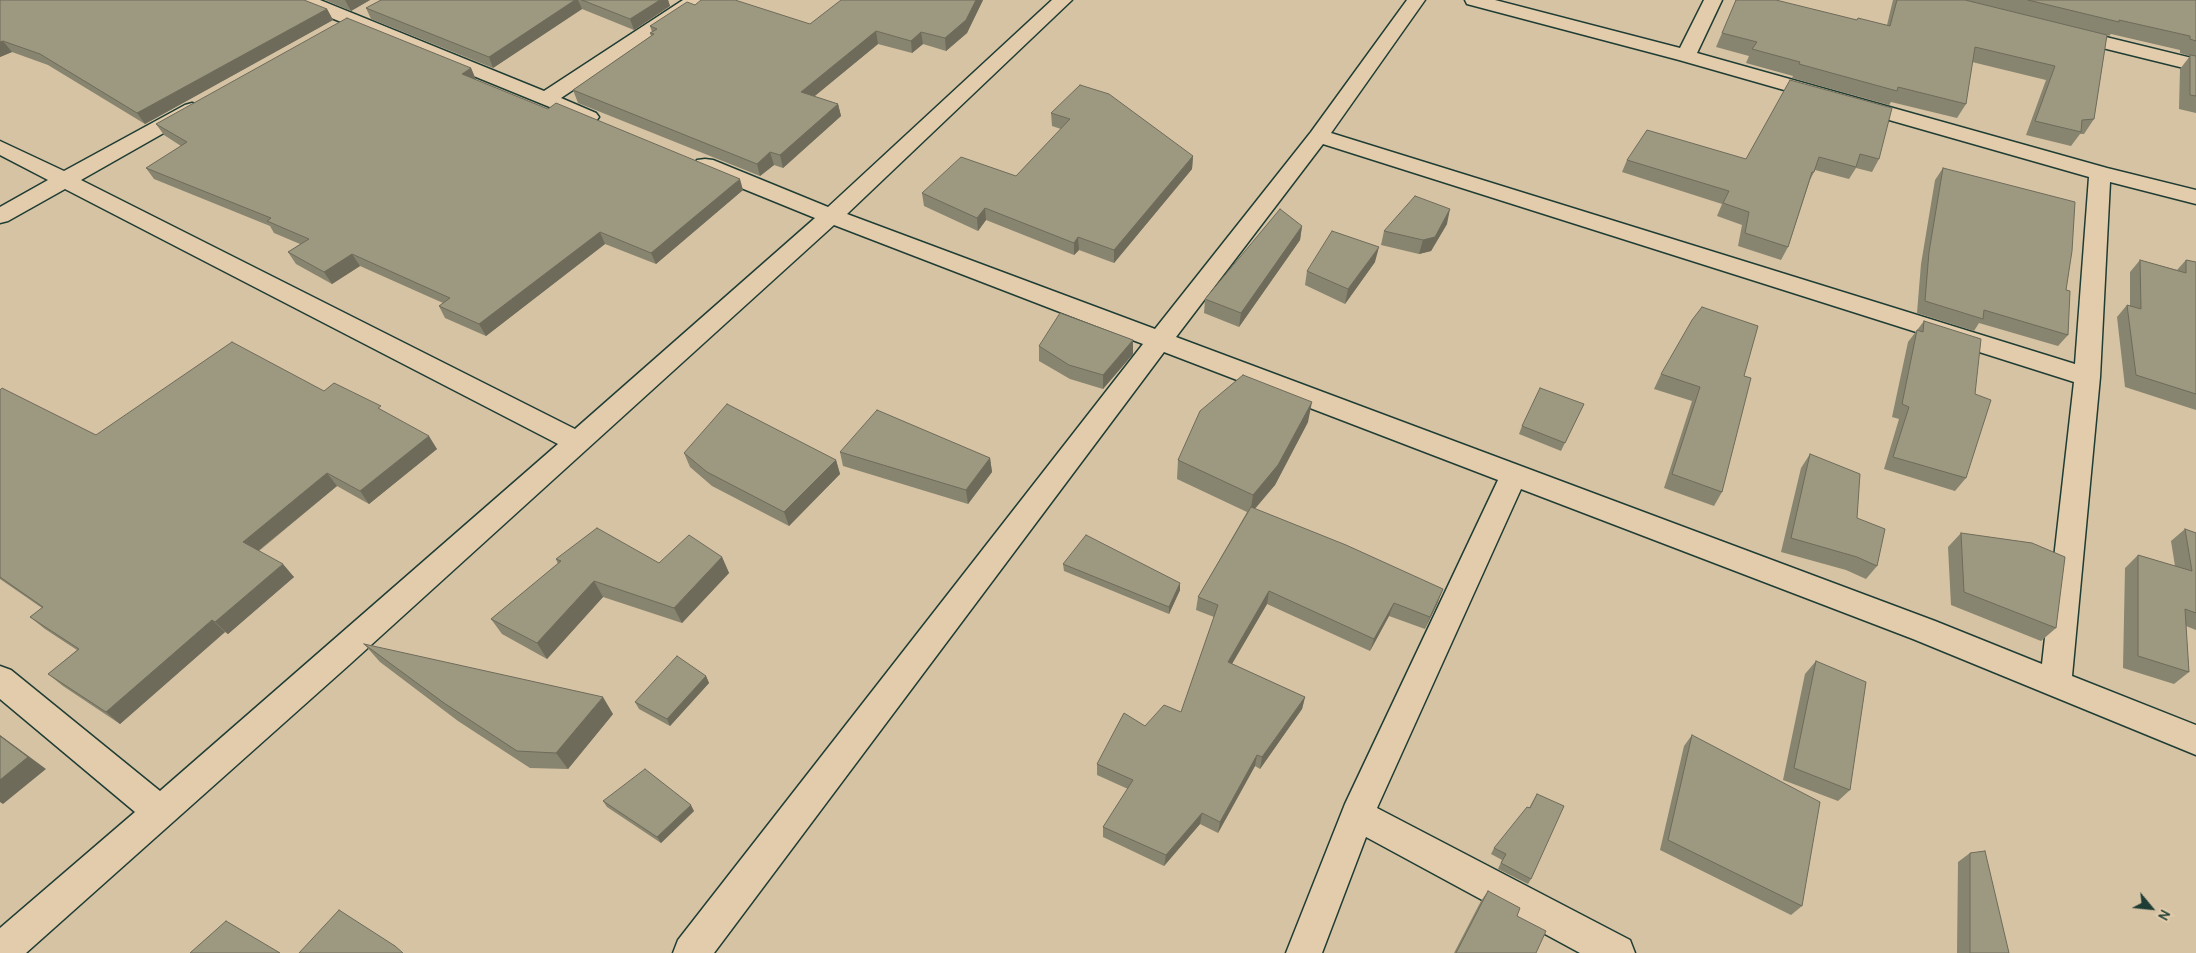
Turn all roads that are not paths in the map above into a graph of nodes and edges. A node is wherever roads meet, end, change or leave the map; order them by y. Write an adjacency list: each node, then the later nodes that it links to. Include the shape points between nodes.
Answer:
1 (304, 0): 7 (street)
2 (695, 0): 12 (street)
3 (1063, 0): 22 (street)
4 (1416, 0): 15 (street)
5 (1474, 0): 10 (street)
6 (1713, 0): 10 (street)
7 (362, 14): 9 (street); 12 (street)
8 (2055, 30): 11 (street)
9 (328, 33)
10 (1686, 56): 18 (street)
11 (2196, 65)
12 (546, 99): 14 (street)
13 (209, 100): 19 (street)
14 (610, 126)
15 (1318, 136): 23 (street); 24 (street)
16 (0, 147): 19 (street)
17 (684, 156): 22 (street)
18 (2100, 173): 20 (street); 24 (street)
19 (64, 180): 21 (street); 25 (street)
20 (2196, 197)
21 (0, 216)
22 (831, 216): 23 (street); 25 (street)
23 (1159, 341): 26 (street); 33 (street)
24 (2087, 377): 28 (street)
25 (577, 442): 30 (street)
26 (1514, 475): 28 (street); 31 (street)
27 (0, 680): 30 (street)
28 (2056, 683): 29 (street)
29 (2196, 740)
30 (159, 811): 32 (street)
31 (1356, 815): 34 (street); 35 (street)
32 (0, 952)
33 (691, 953)
34 (1304, 953)
35 (1617, 953)

